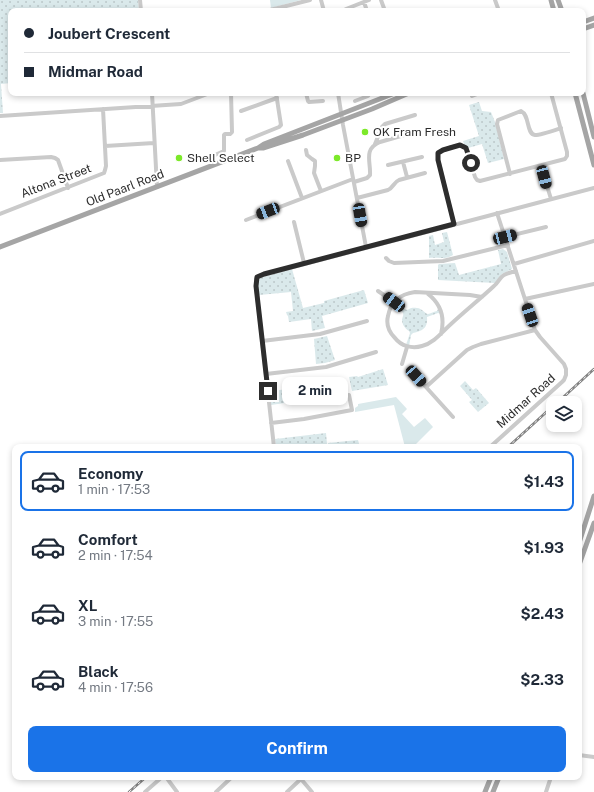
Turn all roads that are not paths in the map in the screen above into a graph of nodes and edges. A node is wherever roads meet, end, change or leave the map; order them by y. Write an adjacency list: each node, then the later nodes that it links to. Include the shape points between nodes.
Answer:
1 (310, 0): 4 (street)
2 (369, 0): 3 (street)
3 (364, 2): 5 (street); 6 (street)
4 (278, 8)
5 (349, 8)
6 (366, 8)
7 (152, 96): 21 (street)
8 (202, 96): 21 (street, via 184,103)
9 (230, 96): 35 (street, via 232,132 224,135 224,151)
10 (276, 96): 23 (street); 30 (street, via 280,126)
11 (307, 96): 19 (street, via 309,102)
12 (338, 96): 26 (street)
13 (368, 96): 20 (street)
14 (388, 96): 26 (main road, Old Paarl Road)
15 (402, 96): 26 (main road, Old Paarl Road, via 380,106)
16 (552, 96): 27 (street)
17 (576, 96): 41 (main road)
18 (584, 96): 29 (main road)
19 (323, 101)
20 (355, 101)
21 (152, 106): 22 (street); 31 (street)
22 (103, 109): 25 (street); 33 (street, Altona Street)
23 (241, 112)
24 (415, 115): 32 (street, via 385,124)
25 (0, 116)
26 (342, 117): 46 (street); 47 (main road, Old Paarl Road)
27 (561, 128): 42 (street, via 566,157); 44 (street, via 534,135 530,132 526,115 521,111 498,120)
28 (418, 131): 32 (street)
29 (594, 137)
30 (247, 140)
31 (154, 143): 33 (street); 47 (street)
32 (374, 144): 46 (street, via 369,155 370,175 367,178)
33 (104, 146): 48 (street, Altona Street, via 104,173)
34 (306, 150): 50 (street, via 307,155 314,161 314,173)
35 (215, 155)
36 (422, 158): 39 (street)
37 (0, 160): 48 (street, via 55,158 59,162)
38 (288, 161): 51 (street)
39 (403, 162): 40 (street); 45 (street)
40 (388, 165)
41 (594, 165)
42 (541, 166): 44 (street); 53 (street)
43 (424, 174): 45 (street)
44 (510, 174): 58 (street, via 479,181 475,177 464,146 460,145 438,153)
45 (407, 178): 52 (street, via 397,180 388,190)
46 (353, 180): 50 (street); 52 (street)
47 (157, 187): 63 (main road, Old Paarl Road)
48 (68, 188): 55 (street, Altona Street)
49 (594, 188): 53 (street)
50 (321, 191): 51 (street)
51 (302, 198): 56 (street)
52 (357, 198): 64 (street)
53 (551, 199): 54 (street)
54 (497, 213): 58 (street); 60 (street, Midmar Road)
55 (0, 214)
56 (246, 220)
57 (294, 222): 66 (street)
58 (454, 224): 64 (street)
59 (546, 226): 60 (street)
60 (505, 237): 62 (street, Midmar Road)
61 (594, 241): 67 (street)
62 (508, 245): 65 (street, via 442,262 394,263); 67 (street, Midmar Road)
63 (0, 247)
64 (366, 247): 66 (street)
65 (386, 258)
66 (304, 263): 78 (street, via 257,277)
67 (514, 264): 68 (street, Midmar Road)
68 (516, 271): 72 (street, via 504,275); 73 (street, Midmar Road)
69 (594, 284): 73 (street)
70 (378, 291): 74 (street)
71 (428, 293): 72 (street); 74 (street, via 407,293); 77 (street, via 440,308 443,320)
72 (482, 297): 77 (street)
73 (525, 299): 76 (street, Midmar Road)
74 (394, 302): 79 (street, via 389,309 388,325 394,338)
75 (367, 320): 78 (street, via 320,334)
76 (535, 330): 84 (street, via 467,350); 89 (street, Midmar Road, via 564,364 565,378)
77 (441, 334): 79 (street, via 423,346)
78 (262, 341): 82 (street)
79 (407, 347): 81 (street)
80 (376, 352): 82 (street, via 326,367)
81 (402, 364)
82 (266, 374): 87 (street)
83 (416, 376): 84 (street)
84 (426, 387): 86 (street)
85 (349, 395): 87 (street, via 352,410)
86 (453, 417)
87 (272, 423): 88 (street)
88 (274, 444)
89 (493, 444)
90 (594, 496): 91 (main road)
91 (587, 520): 92 (street); 93 (main road)
92 (594, 522): 94 (main road)
93 (582, 534)
94 (582, 556)
95 (582, 756): 96 (street)
96 (594, 757)
97 (159, 780): 105 (street)
98 (168, 780): 106 (street)
99 (229, 780): 107 (street)
100 (300, 780): 108 (street)
101 (303, 780): 109 (street)
102 (490, 780): 110 (main road)
103 (498, 780): 111 (main road)
104 (550, 780): 112 (street)
105 (145, 792)
106 (177, 792)
107 (216, 792)
108 (286, 792)
109 (312, 792)
110 (485, 792)
111 (493, 792)
112 (546, 792)

